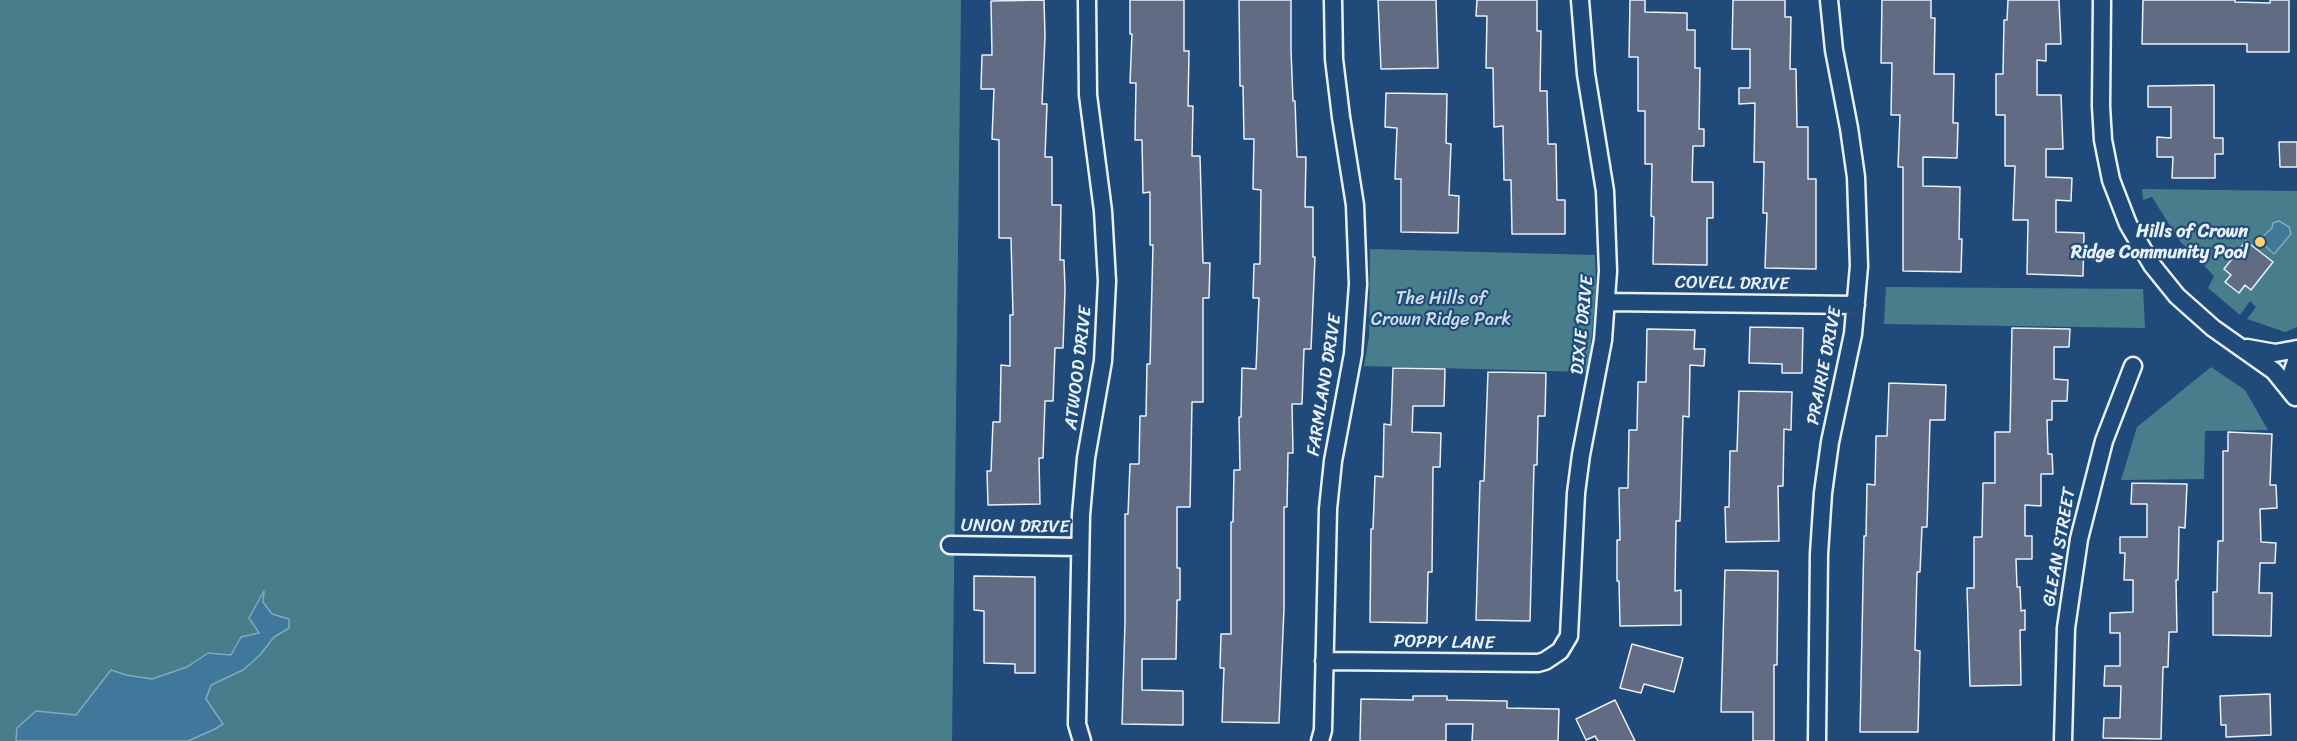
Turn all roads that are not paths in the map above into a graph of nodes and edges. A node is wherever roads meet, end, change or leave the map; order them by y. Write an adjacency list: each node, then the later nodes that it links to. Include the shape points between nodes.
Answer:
1 (1087, 0): 14 (street, ATWOOD DRIVE, via 1088,95 1103,211 1107,281 1103,361 1084,477)
2 (1334, 0): 16 (street, FARMLAND DRIVE, via 1334,59 1355,205 1358,285 1353,354 1328,509)
3 (1580, 0): 6 (street, DIXIE DRIVE, via 1586,74 1605,191)
4 (1829, 0): 7 (street, PRAIRIE DRIVE, via 1858,196)
5 (2102, 0): 8 (street, via 2102,126 2108,166 2120,205 2137,242 2164,281 2197,315)
6 (1607, 302): 7 (street, COVELL DRIVE); 15 (street, DIXIE DRIVE, via 1576,493 1571,629)
7 (1856, 305): 19 (street, PRAIRIE DRIVE, via 1823,493)
8 (2241, 346): 9 (street, via 2275,353); 12 (street, via 2274,371)
9 (2297, 349)
10 (2297, 358): 12 (street, via 2290,376)
11 (2133, 366): 20 (street, GLEAN STREET, via 2094,473 2077,550 2066,628)
12 (2296, 399)
13 (950, 545): 14 (street, UNION DRIVE)
14 (1080, 547): 17 (street, ATWOOD DRIVE, via 1077,724)
15 (1560, 651): 16 (street, POPPY LANE, via 1545,661 1531,663)
16 (1324, 661): 18 (street, FARMLAND DRIVE)
17 (1082, 741)
18 (1320, 741)
19 (1818, 741)
20 (2063, 741)

